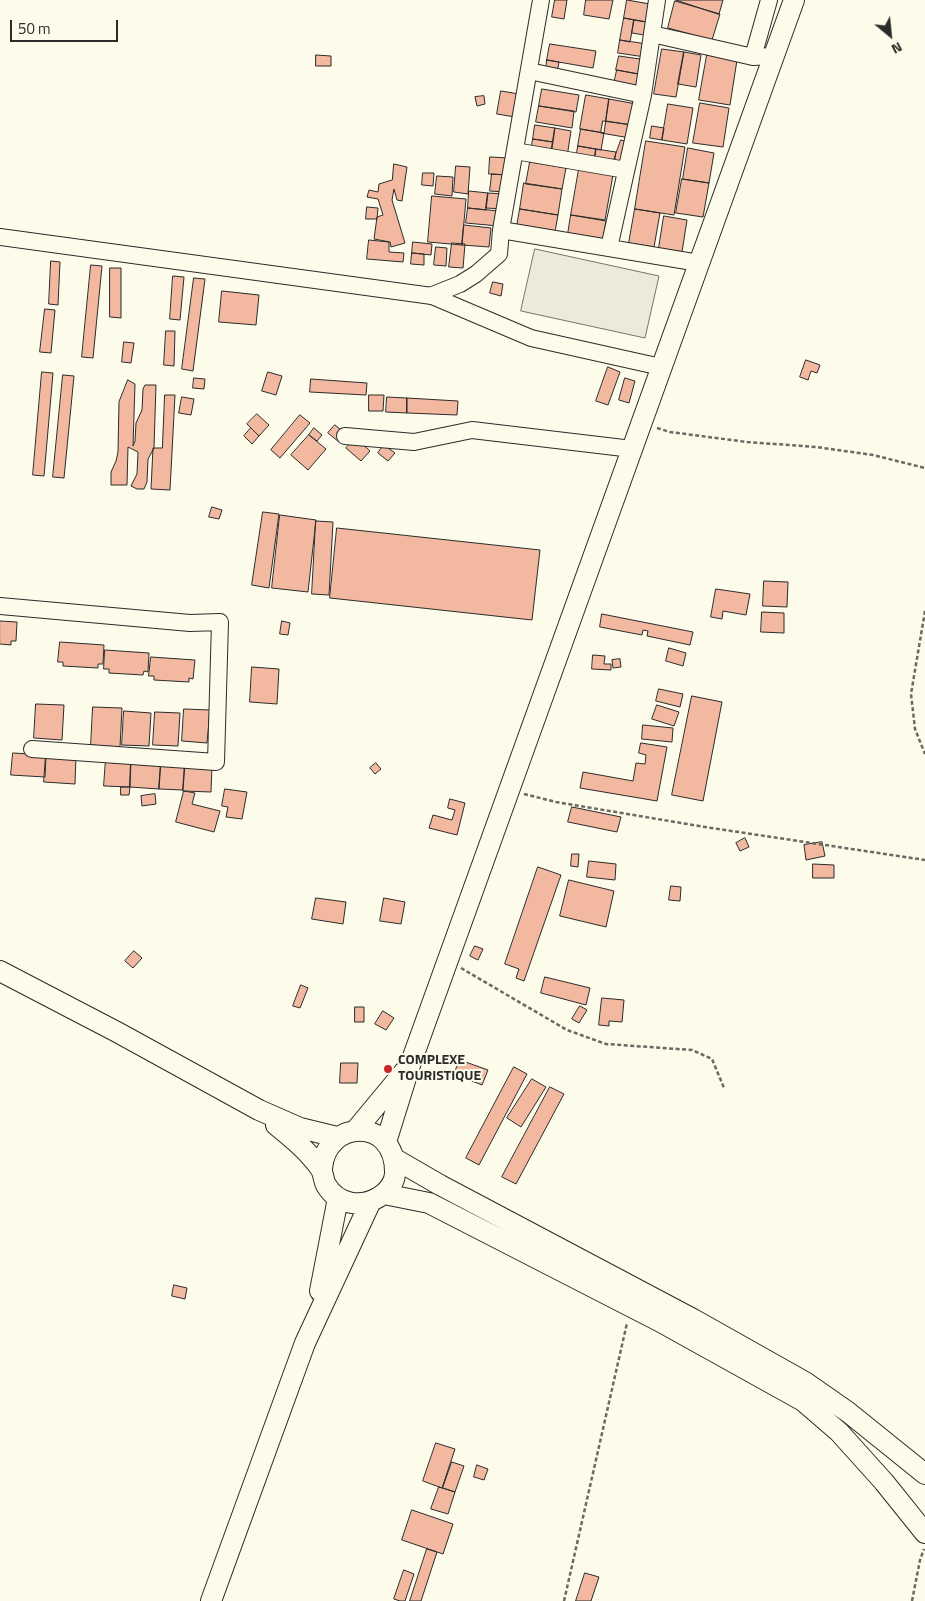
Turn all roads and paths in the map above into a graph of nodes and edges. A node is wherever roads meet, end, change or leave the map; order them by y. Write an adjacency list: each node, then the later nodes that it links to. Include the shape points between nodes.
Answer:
1 (541, 0): 8 (street)
2 (657, 0): 5 (street)
3 (769, 0): 7 (street)
4 (794, 0): 6 (main road)
5 (652, 34): 7 (street); 9 (street)
6 (774, 56): 7 (street); 15 (main road)
7 (753, 57)
8 (529, 71): 9 (street); 10 (street)
9 (643, 95): 11 (street)
10 (515, 151): 11 (street); 12 (street)
11 (626, 170): 14 (street)
12 (501, 230): 14 (street); 16 (street, via 499,254 460,284)
13 (0, 238): 16 (street)
14 (609, 248): 15 (street)
15 (699, 263): 17 (main road)
16 (430, 296): 17 (street, via 531,338)
17 (662, 367): 18 (main road)
18 (641, 424): 20 (main road); 21 (path, via 670,432 747,442 874,454)
19 (345, 436): 20 (street, via 414,442 472,430)
20 (632, 449): 26 (main road)
21 (925, 468)
22 (0, 606): 24 (street, via 190,623 220,622 216,762)
23 (925, 611): 25 (path, via 911,694 914,729)
24 (32, 749)
25 (925, 754)
26 (509, 791): 27 (path, via 602,810); 28 (main road)
27 (925, 860)
28 (448, 961): 30 (main road); 31 (path, via 567,1030 606,1044 692,1050 712,1059)
29 (0, 971): 32 (main road)
30 (410, 1065): 33 (main road); 34 (main road)
31 (724, 1088)
32 (259, 1110): 33 (main road, via 300,1128); 35 (main road, via 295,1140)
33 (346, 1134): 34 (main road, via 364,1131 376,1134); 35 (main road, via 326,1149)
34 (390, 1151): 37 (main road, via 395,1177); 40 (main road, via 440,1185 693,1319 804,1382 848,1412)
35 (322, 1169): 36 (main road, via 325,1183)
36 (338, 1198): 37 (main road, via 352,1204); 39 (main road)
37 (377, 1199): 38 (main road, via 429,1202); 39 (main road)
38 (633, 1308): 41 (main road, via 803,1401 839,1432); 44 (path, via 624,1332)
39 (315, 1320): 43 (main road)
40 (925, 1474)
41 (925, 1533)
42 (925, 1546): 45 (path)
43 (211, 1601)
44 (564, 1601)
45 (912, 1601)

